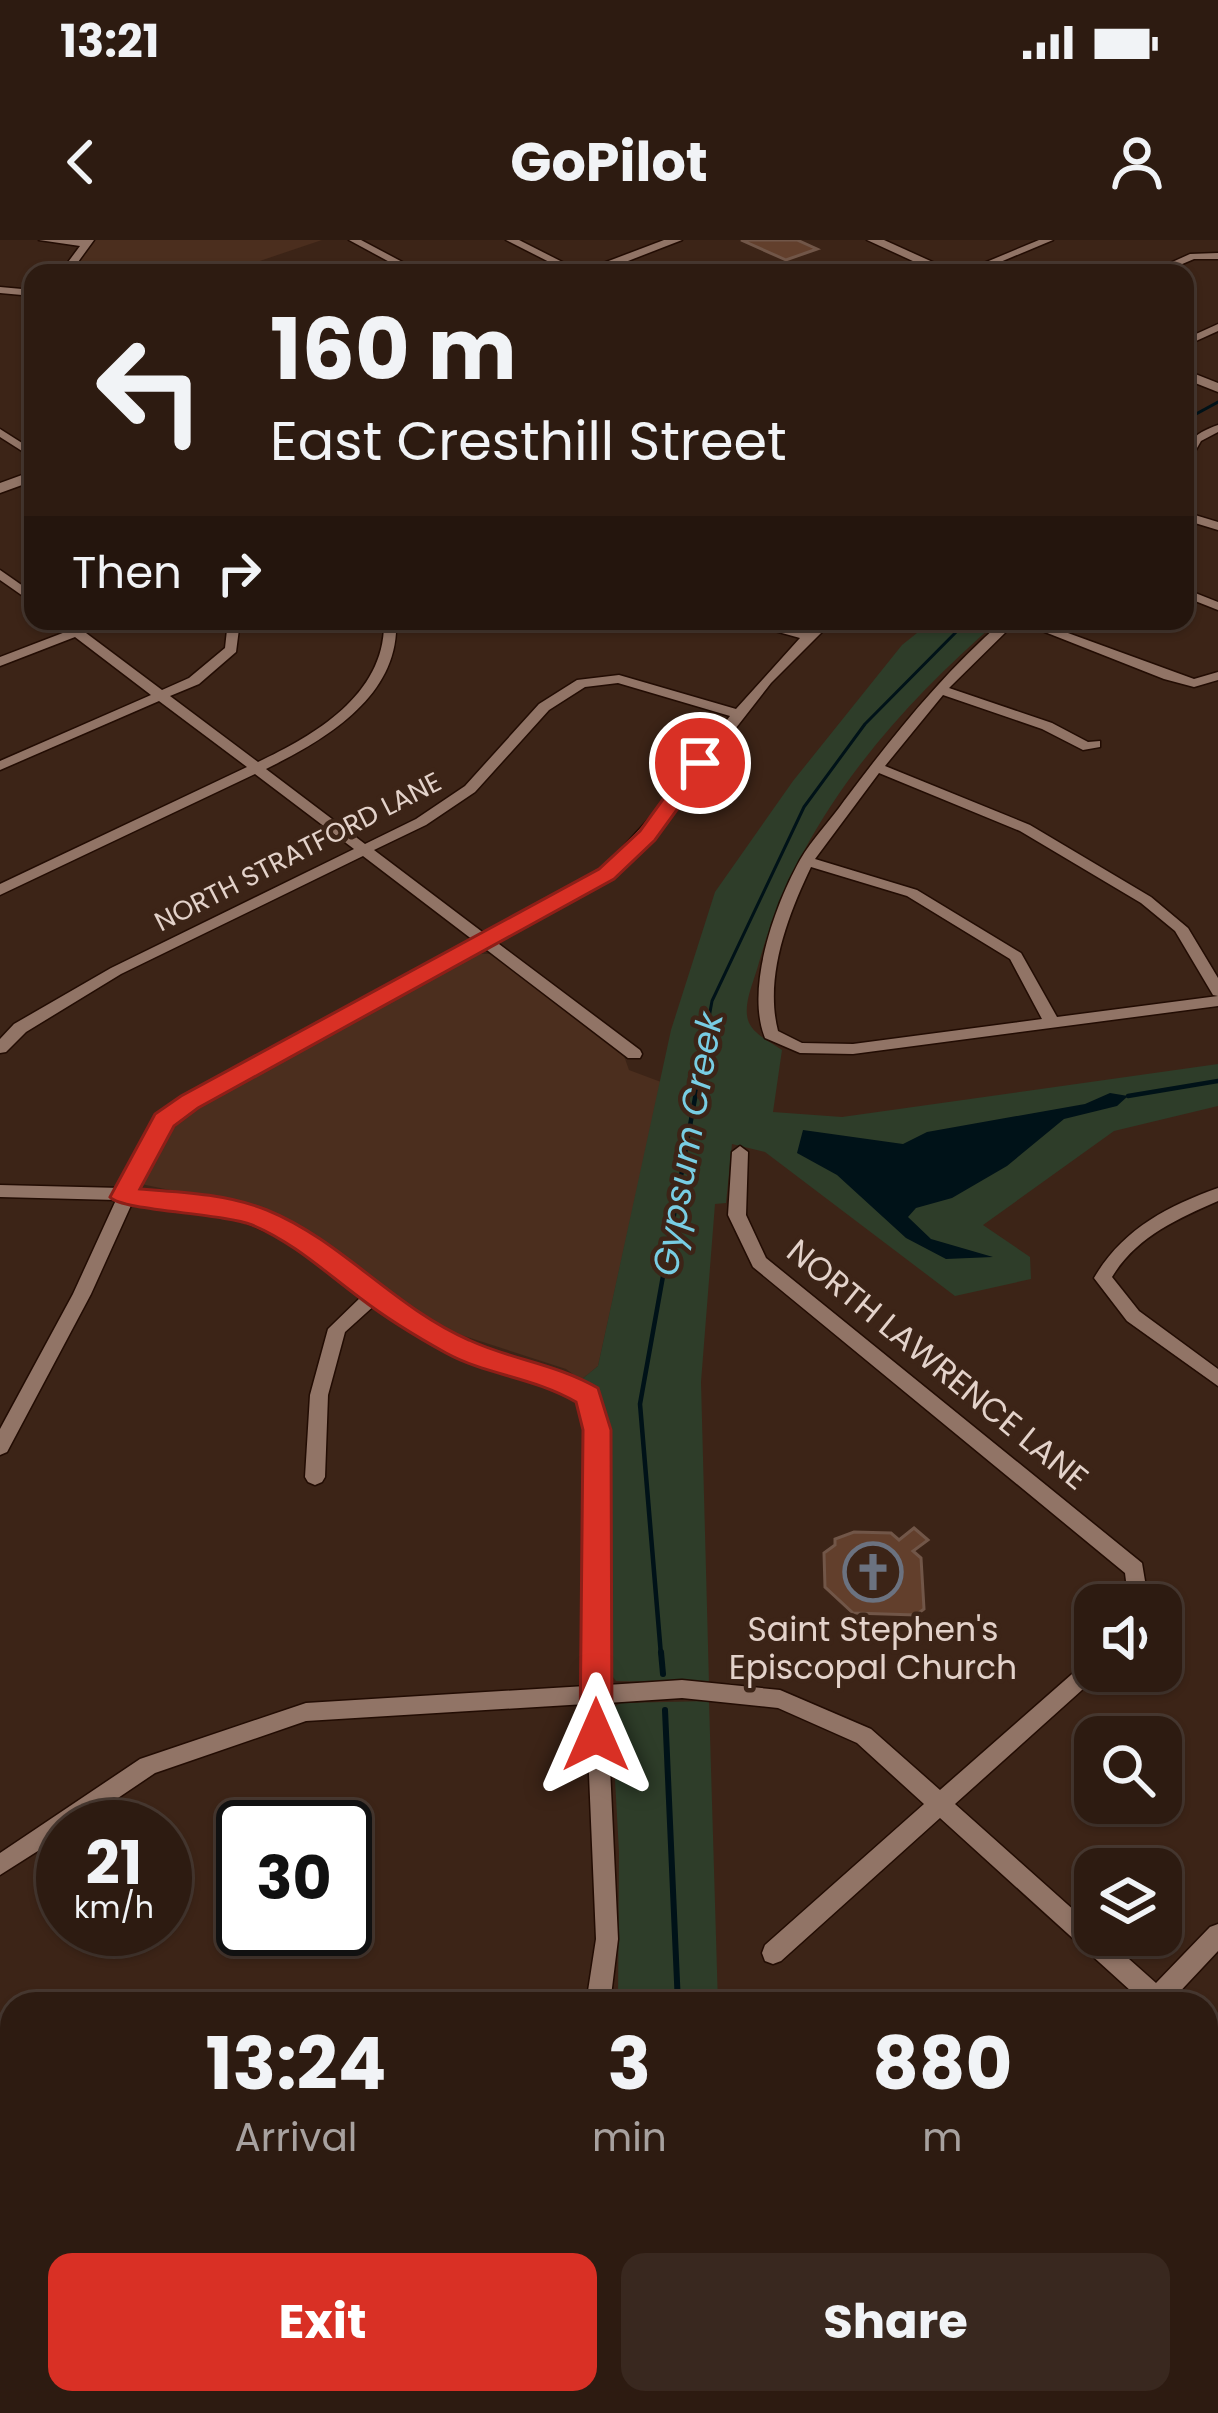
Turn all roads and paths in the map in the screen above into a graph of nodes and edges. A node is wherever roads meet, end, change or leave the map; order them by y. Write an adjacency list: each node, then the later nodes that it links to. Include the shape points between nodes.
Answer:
1 (44, 240): 7 (street)
2 (354, 240): 9 (street)
3 (511, 240): 10 (street)
4 (676, 240): 11 (main road)
5 (873, 240): 12 (main road)
6 (1048, 240): 13 (street)
7 (88, 242)
8 (1218, 256): 14 (street)
9 (401, 264)
10 (563, 264)
11 (608, 264)
12 (929, 264)
13 (988, 264)
14 (1174, 264)
15 (0, 574): 16 (street)
16 (24, 592)
17 (73, 630): 24 (street)
18 (233, 630): 29 (street, via 231,650)
19 (390, 630): 34 (street, via 391,645 354,708)
20 (783, 630): 25 (street)
21 (818, 630): 25 (street)
22 (1000, 630): 28 (street)
23 (1048, 630): 27 (street, via 1194,683)
24 (76, 632): 26 (street); 29 (street)
25 (811, 637): 30 (street)
26 (0, 662)
27 (1218, 676)
28 (941, 689): 31 (street); 33 (street)
29 (162, 697): 32 (street); 34 (street)
30 (739, 714): 35 (street, NORTH STRATFORD LANE, via 619,679 582,683 544,707 470,789); 38 (street, via 648,836 606,874)
31 (1095, 744)
32 (0, 766)
33 (876, 767): 36 (street); 39 (street, via 1005,818 1146,900 1180,928)
34 (258, 770): 35 (street); 37 (street)
35 (365, 850): 38 (street); 42 (street, NORTH STRATFORD LANE, via 116,971)
36 (808, 861): 41 (street, via 912,893 1016,956); 41 (street, via 769,971 771,1034 800,1048 853,1049)
37 (0, 890)
38 (487, 943): 43 (street); 47 (street, via 189,1102 149,1141)
39 (1218, 991)
40 (1218, 1000): 41 (street)
41 (1052, 1022)
42 (0, 1048)
43 (634, 1054)
44 (740, 1152): 52 (street, NORTH LAWRENCE LANE, via 737,1215 759,1262 1135,1569)
45 (0, 1191): 47 (street)
46 (1218, 1194): 49 (street, via 1115,1252 1103,1278 1133,1316)
47 (123, 1197): 48 (street, via 258,1217); 50 (street)
48 (374, 1295): 51 (street, via 337,1329 319,1395); 54 (street, via 460,1348 554,1376 588,1396 597,1430)
49 (1218, 1379)
50 (0, 1447)
51 (315, 1477)
52 (1137, 1584)
53 (1074, 1685): 55 (street)
54 (596, 1695): 55 (street, via 682,1690 780,1699 864,1736); 56 (street, via 306,1712 148,1766); 59 (street, via 607,1940)
55 (941, 1803): 58 (street); 60 (street)
56 (0, 1865)
57 (1218, 1935): 61 (street)
58 (772, 1953)
59 (600, 1992)
60 (1146, 1992)
61 (1166, 1992)

